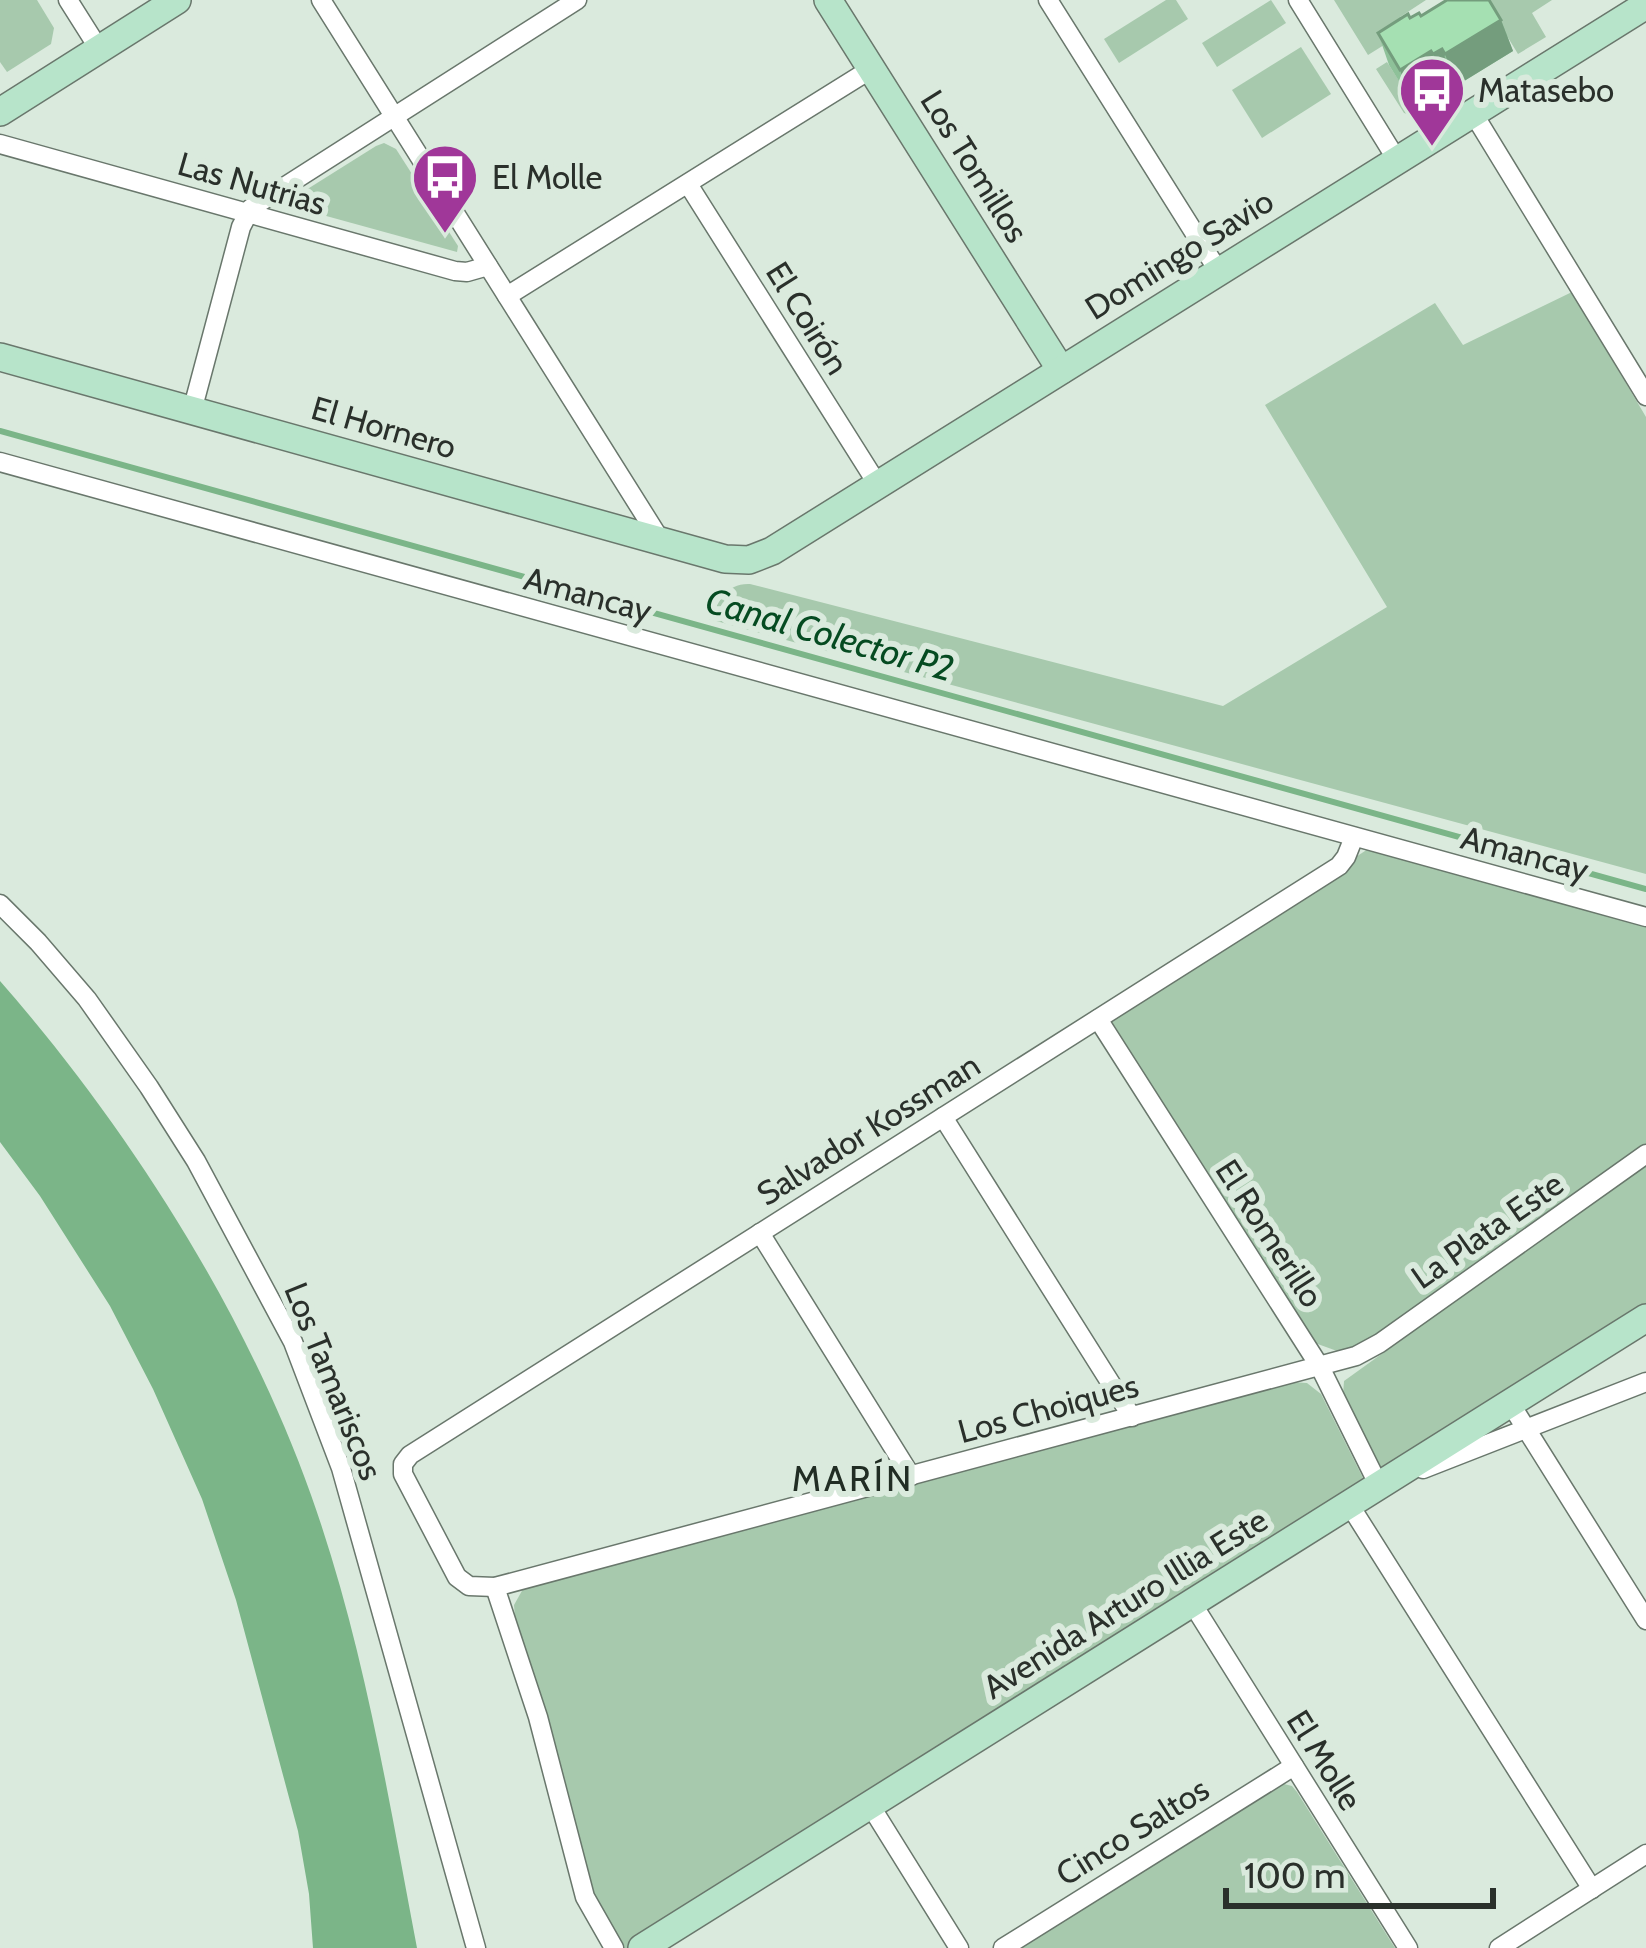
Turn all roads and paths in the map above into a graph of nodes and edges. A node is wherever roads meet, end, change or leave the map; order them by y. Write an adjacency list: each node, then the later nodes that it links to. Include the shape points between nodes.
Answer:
1 (68, 0): 9 (street)
2 (177, 0): 9 (street)
3 (321, 0): 13 (street)
4 (578, 0): 13 (street)
5 (829, 0): 10 (street, Los Tomillos)
6 (1048, 0): 19 (street)
7 (1298, 0): 15 (street)
8 (1646, 4): 12 (street, Domingo Savio)
9 (100, 49): 11 (street)
10 (872, 69): 16 (street); 22 (street, Los Tomillos)
11 (0, 112)
12 (1473, 113): 15 (street, Domingo Savio); 23 (street)
13 (394, 116): 17 (street); 18 (street)
14 (0, 144): 17 (street, Las Nutrias)
15 (1397, 160): 19 (street, Domingo Savio)
16 (688, 184): 20 (street); 26 (street, El Coirón)
17 (246, 213): 18 (street, Las Nutrias, via 455,271); 24 (street)
18 (488, 266): 20 (street)
19 (1219, 272): 22 (street, Domingo Savio)
20 (507, 296): 27 (street)
21 (0, 357): 24 (street, El Hornero)
22 (1061, 370): 26 (street, Domingo Savio)
23 (1646, 396)
24 (192, 411): 27 (street, El Hornero)
25 (0, 462): 29 (street, Amancay)
26 (878, 485): 28 (street, Domingo Savio)
27 (661, 541): 28 (street, El Hornero)
28 (749, 560)
29 (1354, 837): 31 (street, Amancay); 32 (street, Salvador Kossman, via 1339,866)
30 (0, 904): 55 (street, Los Tamariscos, via 75,985 149,1087 293,1342 341,1468)
31 (1646, 917)
32 (1098, 1019): 33 (street, Salvador Kossman); 38 (street, El Romerillo)
33 (943, 1117): 35 (street, Salvador Kossman); 41 (street)
34 (1646, 1154): 37 (street, La Plata Este)
35 (760, 1233): 43 (street, Salvador Kossman); 44 (street)
36 (1646, 1318): 40 (street, Avenida Arturo Illia Este)
37 (1362, 1354): 38 (street, Los Choiques)
38 (1320, 1366): 41 (street, Los Choiques); 45 (street, El Romerillo)
39 (1646, 1382): 42 (street)
40 (1510, 1403): 42 (street); 45 (street, Avenida Arturo Illia Este)
41 (1132, 1417): 44 (street, Los Choiques)
42 (1526, 1429): 45 (street); 50 (street)
43 (403, 1464): 47 (street, Los Tamariscos, via 453,1570)
44 (911, 1476): 48 (street, Los Choiques)
45 (1379, 1486): 46 (street, Avenida Arturo Illia Este)
46 (1349, 1504): 49 (street, Avenida Arturo Illia Este); 54 (street)
47 (469, 1586): 48 (street, Los Choiques)
48 (494, 1587): 56 (street, via 585,1897)
49 (1192, 1603): 51 (street, El Molle); 52 (street, Avenida Arturo Illia Este)
50 (1646, 1620)
51 (1294, 1766): 59 (street, Cinco Saltos); 60 (street, El Molle)
52 (869, 1805): 57 (street, Avenida Arturo Illia Este); 58 (street)
53 (1646, 1854): 54 (street)
54 (1592, 1889): 61 (street)
55 (476, 1948)
56 (614, 1948)
57 (642, 1948)
58 (959, 1948)
59 (1003, 1948)
60 (1408, 1948)
61 (1499, 1948)

